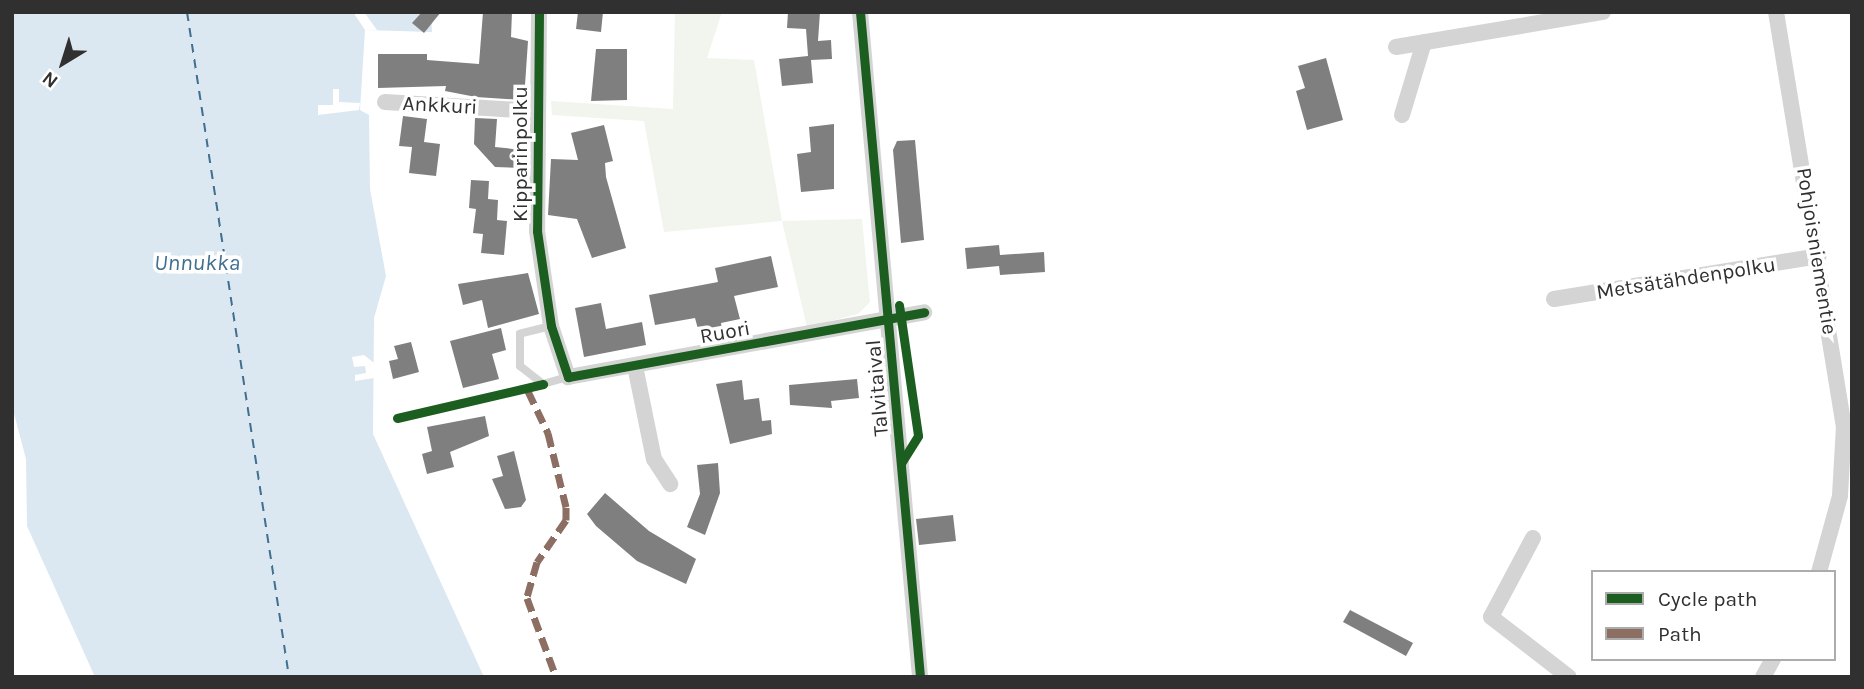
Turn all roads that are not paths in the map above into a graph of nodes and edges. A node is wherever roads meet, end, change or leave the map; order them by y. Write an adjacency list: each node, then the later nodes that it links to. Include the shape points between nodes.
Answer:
1 (539, 12): 8 (street, Kipparinpolku)
2 (860, 12): 13 (street, Talvitaival)
3 (1603, 12): 5 (street)
4 (1776, 12): 10 (street, Pohjoisniementie)
5 (1424, 42): 6 (street); 9 (street)
6 (1396, 47)
7 (385, 102): 8 (street, Ankkuri)
8 (537, 111): 14 (street, Kipparinpolku, via 537,231)
9 (1402, 115)
10 (1819, 256): 11 (street, Metsätähdenpolku); 19 (street, Pohjoisniementie, via 1844,426 1840,496)
11 (1554, 299)
12 (924, 312): 13 (street, Ruori)
13 (888, 319): 15 (street, Ruori); 21 (street, Talvitaival)
14 (551, 326): 16 (street, Kipparinpolku); 16 (lane, via 520,334 520,366 543,384)
15 (635, 366): 16 (street, Ruori); 17 (street, via 654,459)
16 (568, 377)
17 (670, 484)
18 (1533, 538): 22 (street, via 1491,617)
19 (1820, 570)
20 (1772, 661): 23 (street)
21 (920, 677)
22 (1569, 677)
23 (1763, 677)

